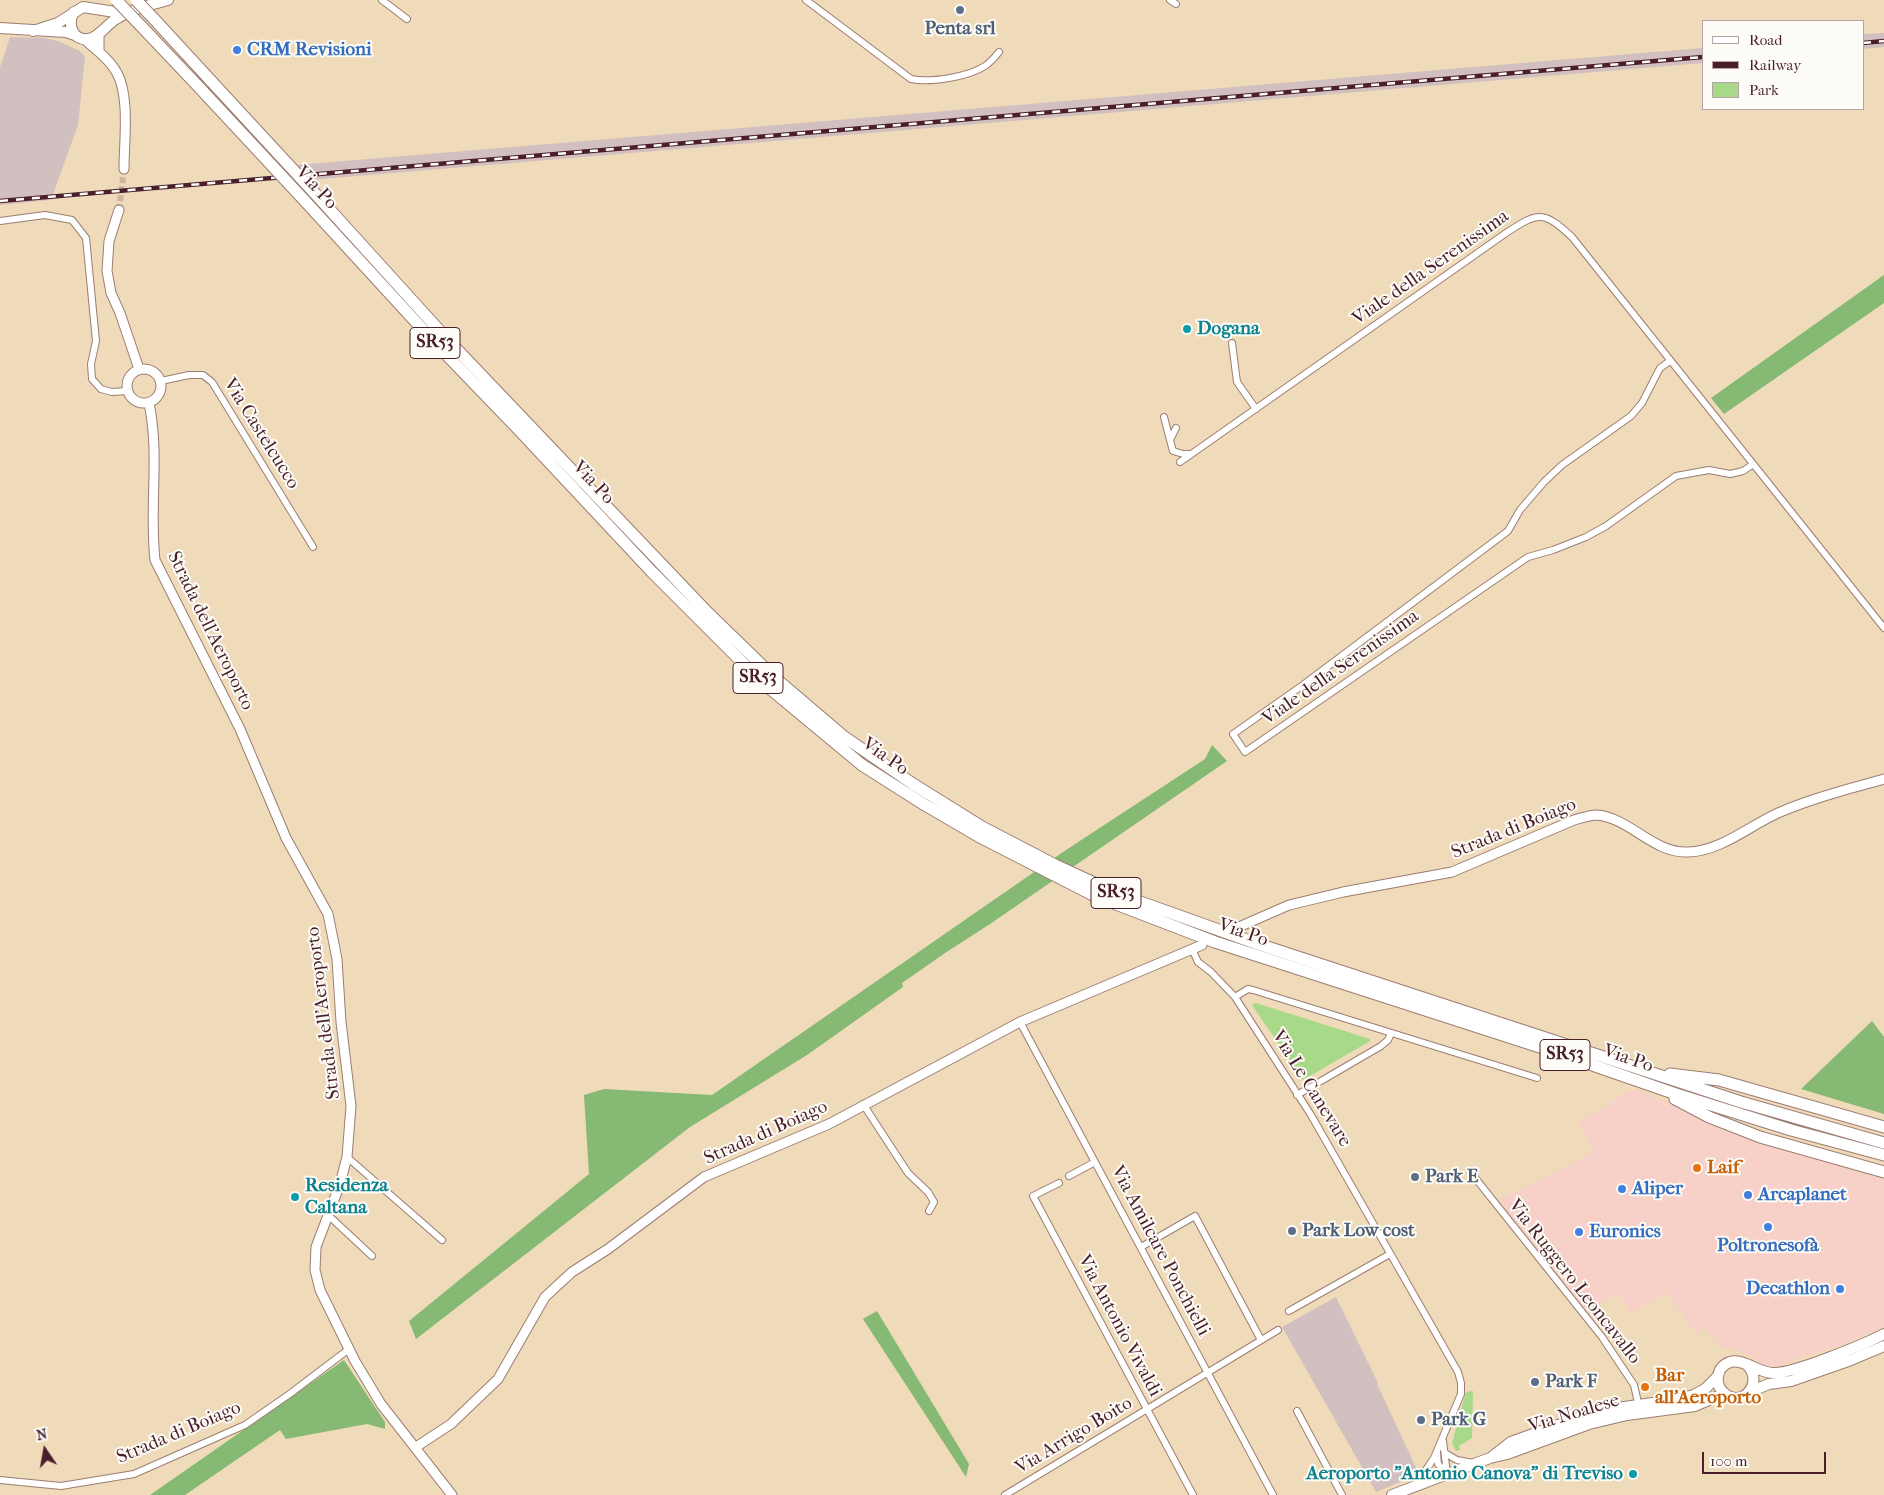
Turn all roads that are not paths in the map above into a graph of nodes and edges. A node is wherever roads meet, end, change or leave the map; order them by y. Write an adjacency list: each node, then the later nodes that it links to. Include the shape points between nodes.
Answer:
1 (116, 0): 42 (highway, Via Po / SR53, bridge, via 659,579 762,682 862,765 978,836 1095,896 1215,942 1546,1049)
2 (136, 0): 42 (highway, Via Po / SR53, bridge, via 447,340 722,626 775,678 843,736 982,827 1118,894)
3 (168, 0): 6 (main road)
4 (382, 0): 10 (street)
5 (806, 0): 16 (street, via 910,79 936,80 972,72 983,68)
6 (156, 2): 8 (main road)
7 (93, 8): 8 (main road); 9 (main road, via 83,7); 13 (main road, via 103,20)
8 (130, 11): 13 (main road)
9 (74, 12): 12 (main road, via 58,24); 14 (main road, via 70,26)
10 (407, 19)
11 (0, 28): 12 (main road)
12 (33, 31): 14 (main road, via 66,32)
13 (100, 32): 14 (main road, via 93,38); 15 (street)
14 (80, 37): 15 (street)
15 (99, 52): 17 (street, via 112,64 121,84)
16 (999, 52)
17 (124, 169)
18 (119, 210): 22 (street, via 109,241 107,271 111,293)
19 (0, 221): 24 (street, via 45,215 63,218 72,220 86,238 96,341 91,364 92,379 101,389)
20 (1232, 343): 26 (street, via 1237,382)
21 (1670, 361): 26 (street, Viale della Serenissima, via 1572,237 1556,222 1541,216 1527,219 1506,233); 32 (street, Viale della Serenissima); 32 (street, Viale della Serenissima, via 1660,368 1642,403 1631,416 1562,465 1520,510 1508,531 1303,686 1233,734 1245,752 1528,557 1586,537 1676,476 1709,470 1730,474)
22 (139, 369): 23 (street, via 153,372); 24 (street, via 131,374)
23 (161, 381): 25 (street, via 158,397); 33 (street, Via Castelcucco, via 203,375 212,382)
24 (127, 391): 25 (street, via 133,400)
25 (149, 403): 49 (street, Strada dell'Aeroporto, via 155,446 152,532 155,560 240,729 286,838 328,914 337,959 351,1106)
26 (1256, 409): 30 (street, Viale della Serenissima)
27 (1164, 417): 29 (street)
28 (1176, 428): 29 (street)
29 (1170, 440): 30 (street, via 1173,451)
30 (1191, 454): 31 (street, Viale della Serenissima)
31 (1180, 462)
32 (1752, 465): 34 (street, Viale della Serenissima)
33 (313, 547)
34 (1884, 628)
35 (1884, 779): 36 (street, Strada di Boiago, via 1810,800 1717,846 1696,851 1678,852 1656,844 1611,819 1595,815 1574,820 1452,872 1289,905)
36 (1232, 930)
37 (1202, 945): 38 (street, Strada di Boiago)
38 (1192, 949): 39 (street, Via Le Canevare, via 1198,962); 40 (street, Strada di Boiago)
39 (1235, 996): 41 (street, via 1248,989 1253,990); 44 (street, Via Le Canevare)
40 (1020, 1022): 45 (street, Strada di Boiago); 50 (street, Via Amilcare Ponchielli)
41 (1391, 1032): 43 (street); 44 (street, via 1381,1046)
42 (1641, 1076): 46 (highway, via 1719,1080); 47 (highway, Via Po / SR53); 48 (highway, Via Po / SR53, via 1791,1130); 51 (highway, via 1709,1117 1760,1137)
43 (1537, 1078)
44 (1298, 1094): 59 (street, Via Le Canevare)
45 (863, 1104): 55 (street, via 908,1173 928,1192 934,1202); 76 (street, Strada di Boiago, via 829,1124 704,1177 572,1272 546,1296 498,1379 451,1424)
46 (1884, 1127)
47 (1884, 1143)
48 (1884, 1156)
49 (347, 1157): 56 (street, Strada dell'Aeroporto); 57 (street)
50 (1095, 1162): 53 (street); 58 (street, Via Amilcare Ponchielli)
51 (1884, 1172)
52 (1472, 1174): 73 (street, Via Ruggero Leoncavallo, via 1607,1344 1634,1385)
53 (1069, 1176)
54 (1059, 1183): 72 (street, Via Antonio Vivaldi, via 1033,1196)
55 (929, 1211)
56 (328, 1215): 60 (street); 66 (street, Strada dell'Aeroporto, via 316,1247 315,1270 320,1290)
57 (442, 1240)
58 (1141, 1246): 64 (street, via 1195,1216); 68 (street, Via Amilcare Ponchielli)
59 (1390, 1254): 61 (street); 75 (street, Via Le Canevare, via 1458,1372 1461,1394)
60 (372, 1256)
61 (1288, 1311)
62 (1278, 1330): 64 (street, Via Arrigo Boito)
63 (1884, 1334): 67 (main road, via 1781,1372 1765,1372)
64 (1261, 1340): 68 (street, Via Arrigo Boito)
65 (1884, 1346): 70 (main road, via 1791,1382 1769,1384)
66 (349, 1349): 76 (street, Strada dell'Aeroporto, via 381,1404); 81 (street, Strada di Boiago, via 246,1425 134,1474 61,1486)
67 (1748, 1366): 69 (main road, via 1737,1361 1728,1363); 70 (main road, via 1754,1381)
68 (1208, 1372): 72 (street, Via Arrigo Boito); 86 (street, Via Amilcare Ponchielli)
69 (1718, 1376): 71 (main road, via 1719,1387); 73 (main road, Via Noalese, via 1696,1394)
70 (1749, 1392): 71 (main road, via 1736,1398)
71 (1727, 1395): 73 (main road, Via Noalese, via 1695,1406)
72 (1147, 1409): 84 (street, Via Arrigo Boito); 85 (street, Via Antonio Vivaldi)
73 (1639, 1409): 79 (main road, Via Noalese, via 1606,1410 1575,1418 1511,1442 1490,1458)
74 (1297, 1411): 87 (street)
75 (1443, 1439): 77 (street, Via Le Canevare); 78 (street)
76 (416, 1447): 83 (street, Strada dell'Aeroporto)
77 (1437, 1452): 80 (street, via 1438,1464); 82 (street, Via Le Canevare)
78 (1446, 1453): 79 (street, via 1457,1460); 80 (street)
79 (1475, 1463): 80 (main road, Via Noalese)
80 (1447, 1474): 82 (main road, Via Noalese)
81 (0, 1480)
82 (1414, 1486): 88 (main road, Via Noalese)
83 (452, 1495)
84 (1005, 1495)
85 (1193, 1495)
86 (1273, 1495)
87 (1342, 1495)
88 (1392, 1495)

